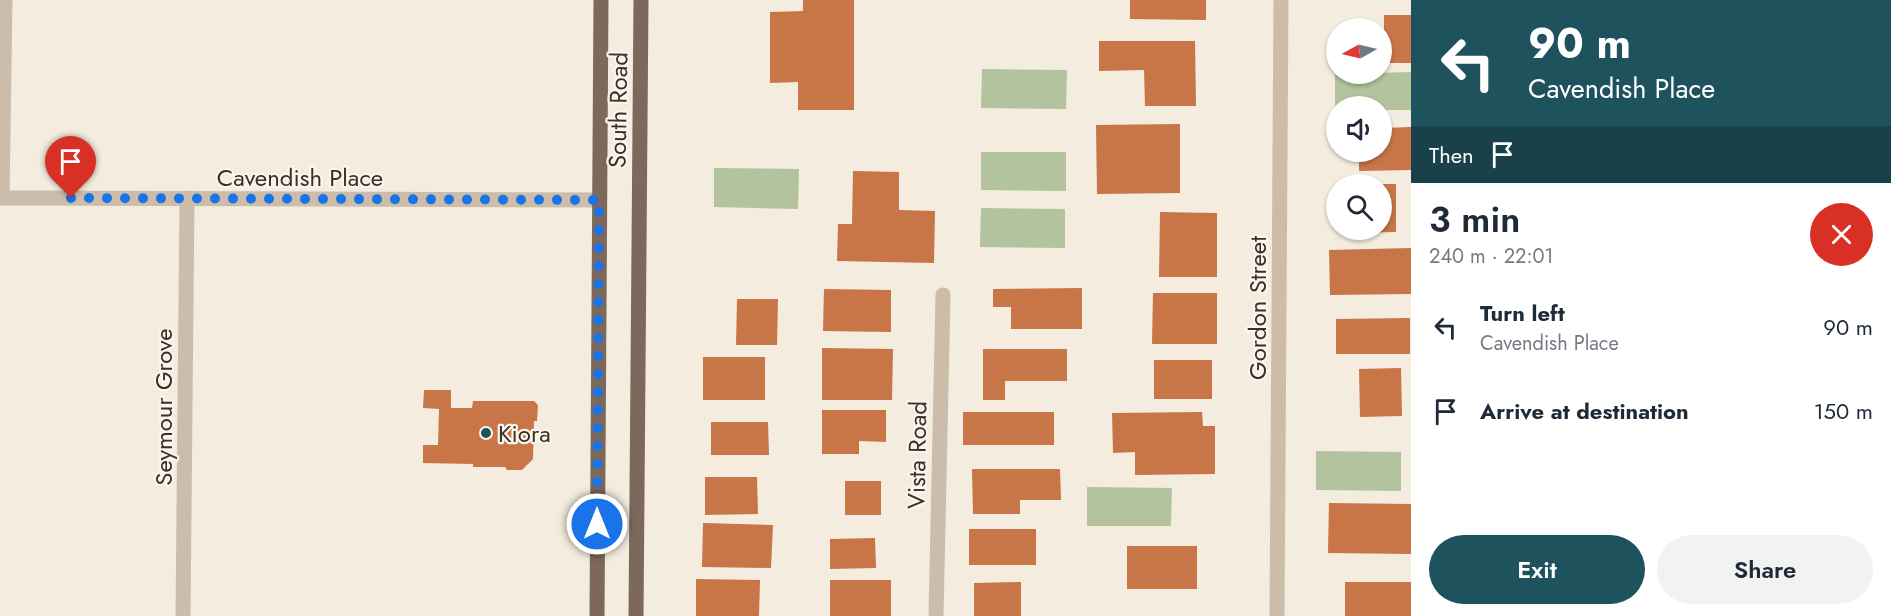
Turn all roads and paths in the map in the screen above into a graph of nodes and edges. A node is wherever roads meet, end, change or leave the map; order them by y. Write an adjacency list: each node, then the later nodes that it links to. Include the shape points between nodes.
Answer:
1 (5, 0): 5 (street)
2 (601, 0): 7 (main road, South Road)
3 (641, 0): 11 (main road, South Road)
4 (1281, 0): 13 (street, Gordon Street)
5 (1, 198): 6 (street, Cavendish Place)
6 (187, 198): 7 (street, Cavendish Place); 9 (street, Seymour Grove)
7 (599, 200): 10 (main road, South Road)
8 (943, 295): 12 (street, Vista Road)
9 (183, 616)
10 (597, 616)
11 (636, 616)
12 (936, 616)
13 (1277, 616)

